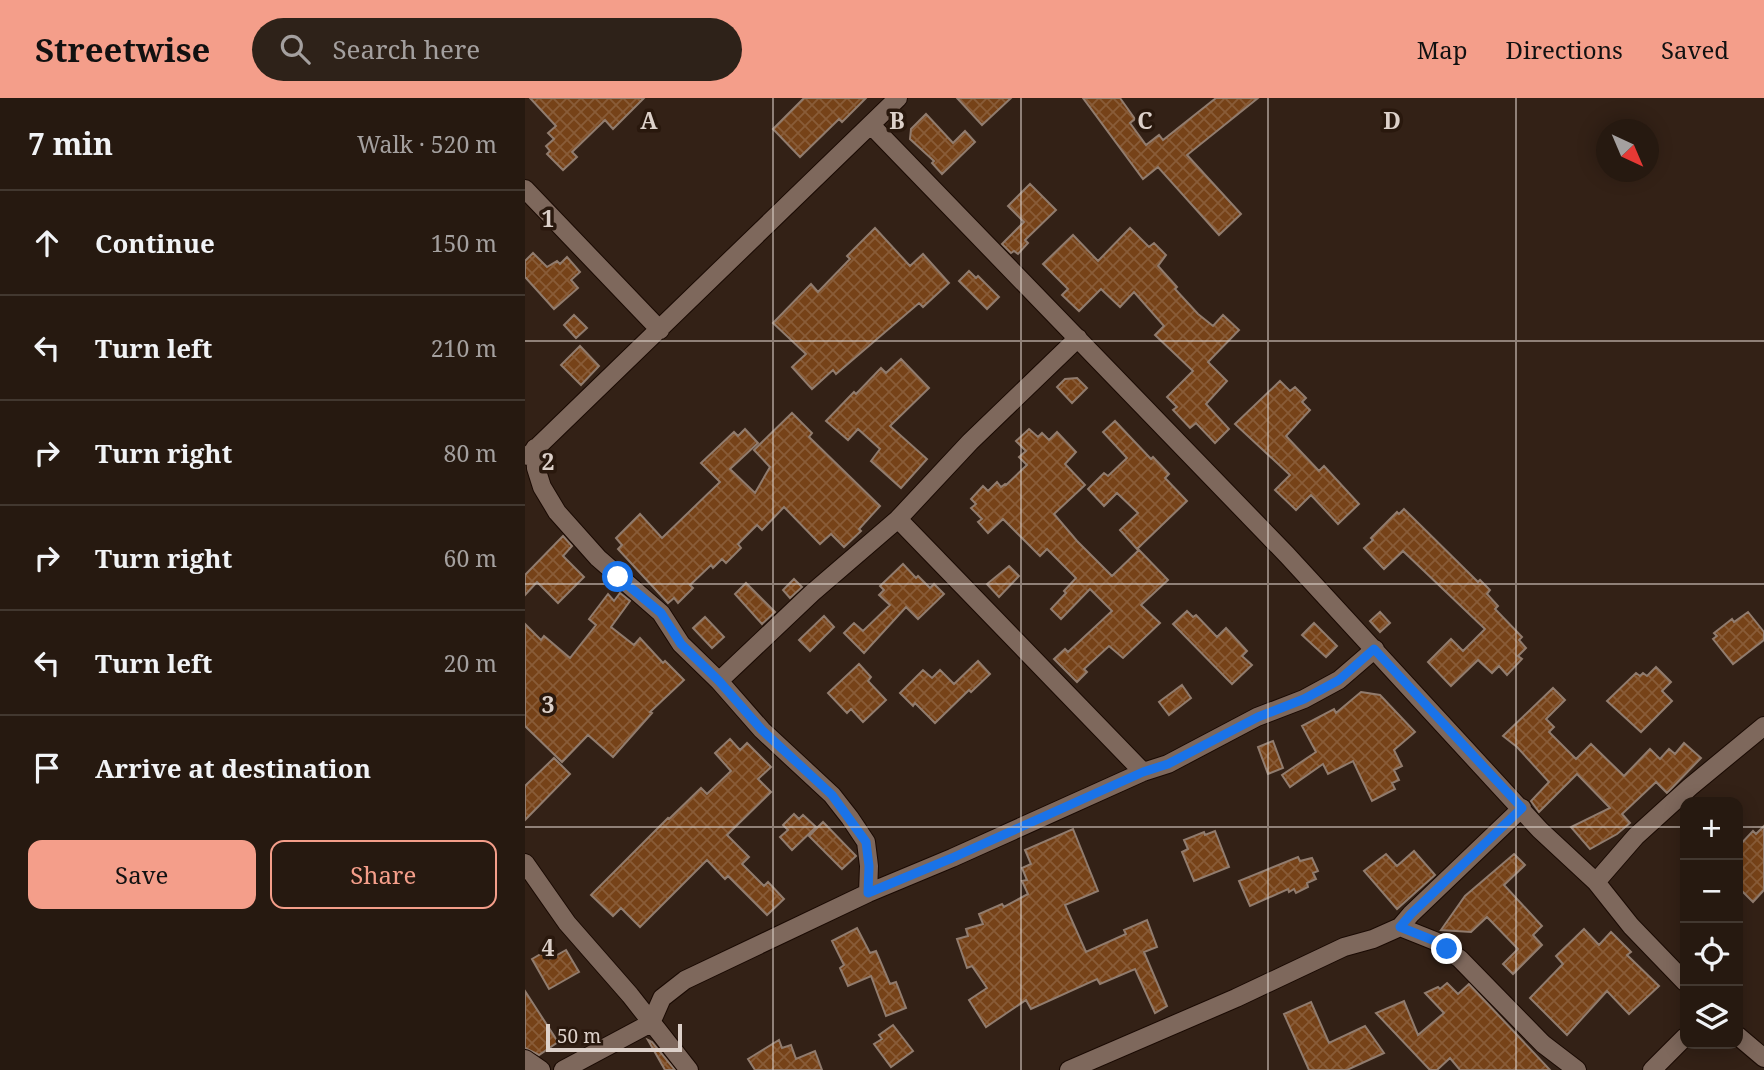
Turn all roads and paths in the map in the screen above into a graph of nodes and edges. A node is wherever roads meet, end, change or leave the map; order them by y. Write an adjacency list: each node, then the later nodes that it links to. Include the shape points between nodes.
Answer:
1 (898, 98): 2 (street)
2 (871, 125): 4 (street); 5 (street)
3 (525, 189): 4 (street)
4 (660, 330): 6 (street)
5 (1078, 338): 7 (street); 8 (street)
6 (530, 453): 9 (street, via 557,512 598,558 661,613 681,644)
7 (898, 519): 9 (street); 11 (street)
8 (1374, 649): 11 (street, via 1339,680 1304,699); 12 (street)
9 (719, 681): 15 (street, via 850,818 866,842)
10 (1764, 726): 14 (street, via 1636,836)
11 (1143, 772): 15 (street)
12 (1522, 808): 14 (street); 16 (street)
13 (525, 863): 18 (street, via 567,923)
14 (1596, 883): 17 (street)
15 (868, 893): 18 (street, via 685,980 662,998)
16 (1400, 927): 26 (street, via 1344,947); 27 (street, via 1454,954 1543,1044)
17 (1680, 977)
18 (651, 1023): 24 (street); 25 (street)
19 (1743, 1040): 21 (street)
20 (1680, 1042): 28 (street)
21 (1764, 1058)
22 (525, 1059): 23 (street)
23 (541, 1070)
24 (563, 1070)
25 (689, 1070)
26 (1069, 1070)
27 (1577, 1070)
28 (1652, 1070)

